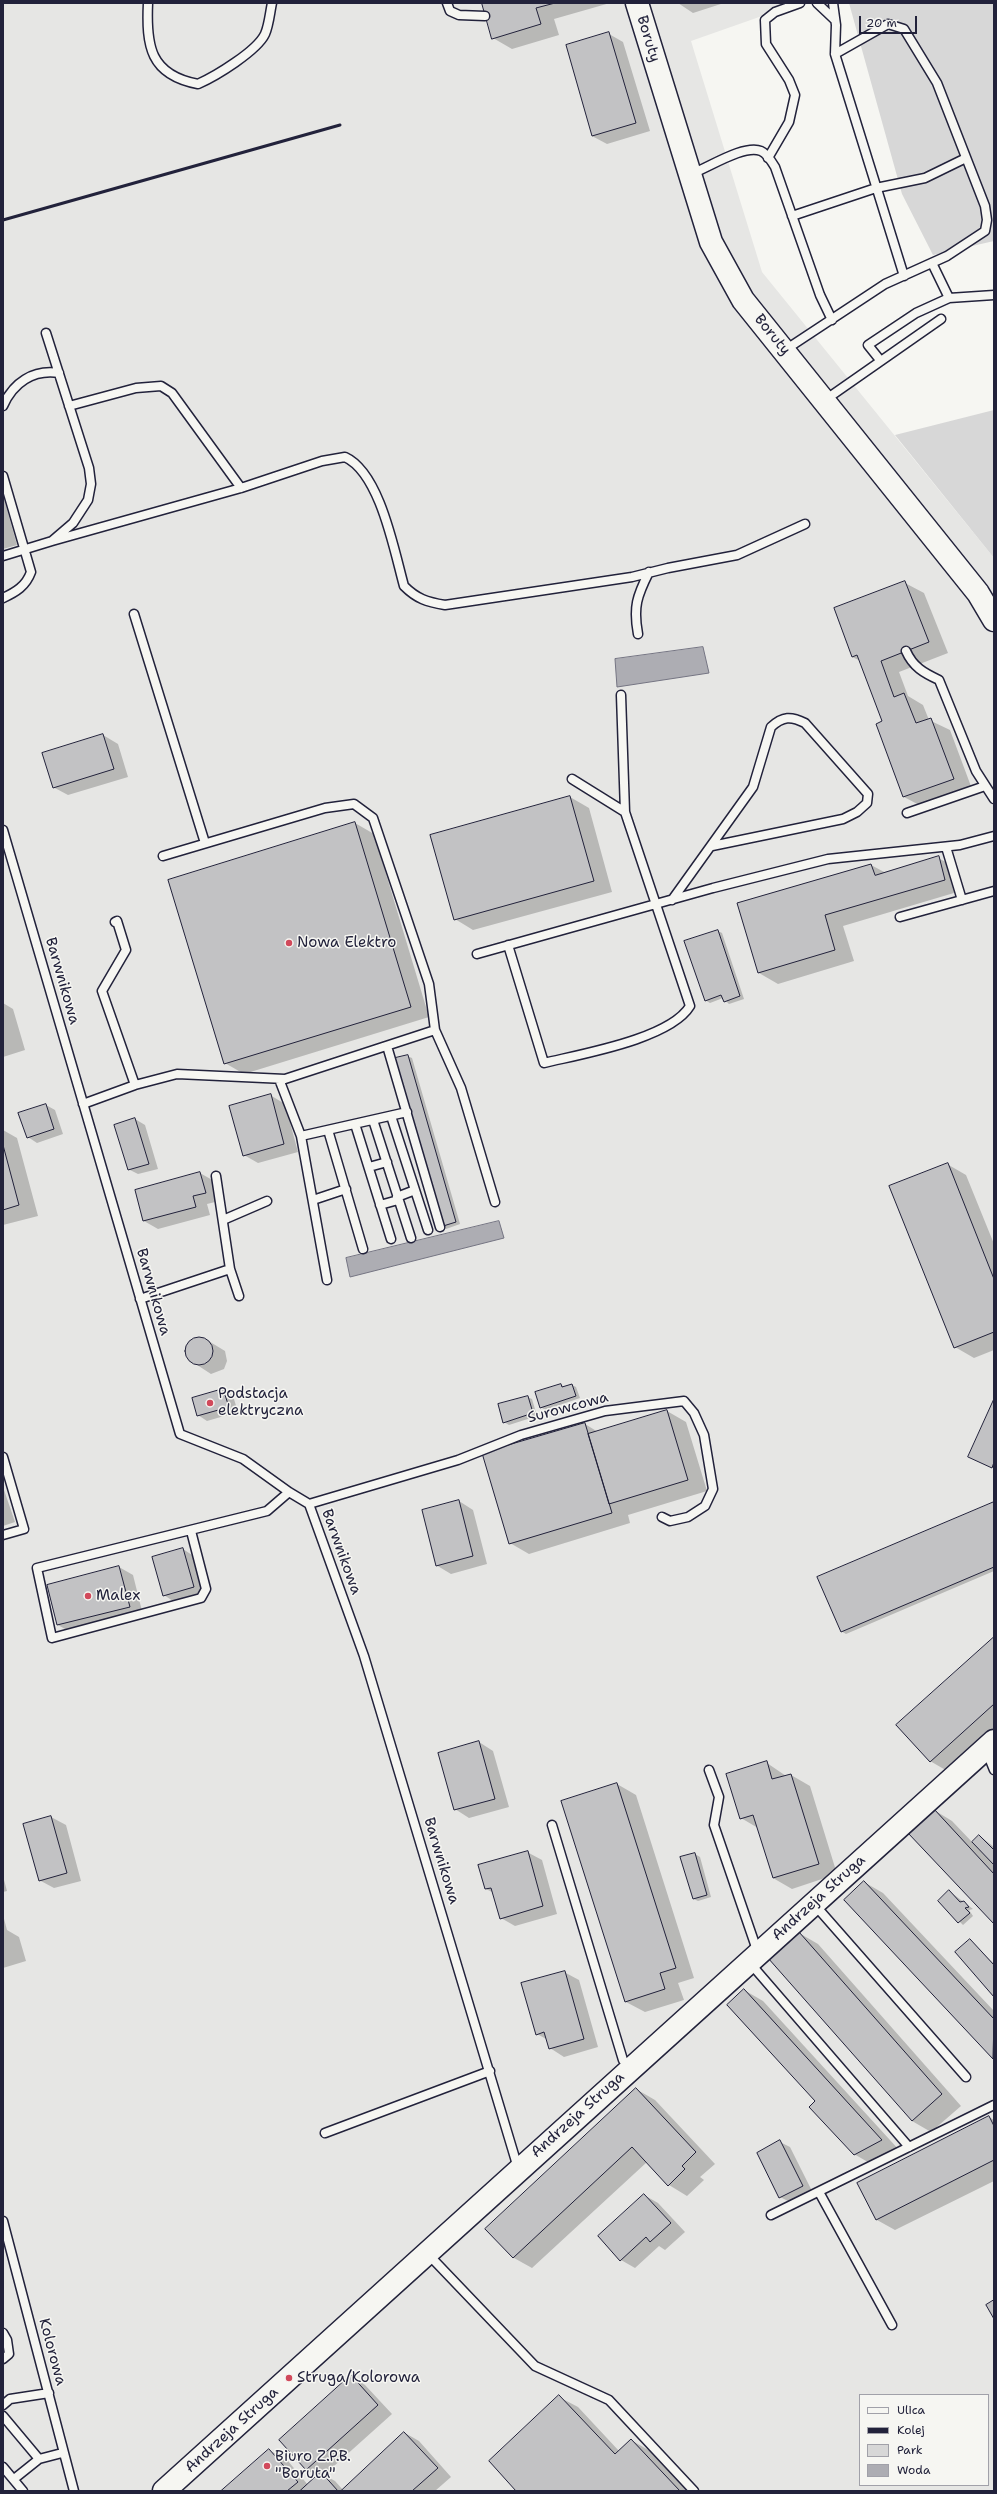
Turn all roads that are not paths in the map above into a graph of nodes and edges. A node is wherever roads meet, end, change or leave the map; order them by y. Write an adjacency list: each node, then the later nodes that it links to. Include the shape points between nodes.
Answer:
1 (148, 3): 2 (lane, via 147,31 153,57 171,76 198,84 222,72 257,44 265,34)
2 (272, 3)
3 (447, 3): 8 (lane, via 450,11 459,15)
4 (637, 3): 13 (street, Boruty)
5 (800, 3): 11 (lane, via 775,12 765,20 766,44 789,80 795,95 789,122)
6 (817, 3): 9 (lane)
7 (833, 3): 9 (lane)
8 (485, 16)
9 (835, 20): 10 (lane)
10 (835, 54): 12 (lane, via 888,24 904,29 937,83); 14 (lane)
11 (768, 158): 13 (lane, via 762,151 752,149); 15 (lane, via 776,167)
12 (966, 158): 14 (lane, via 925,178); 16 (lane, via 985,206 988,220 985,230)
13 (690, 175): 23 (street, Boruty, via 711,242 728,275 743,300)
14 (876, 188): 15 (lane); 17 (lane)
15 (792, 216): 21 (lane, via 820,295)
16 (932, 263): 17 (lane); 19 (lane)
17 (904, 276): 21 (lane, via 885,284)
18 (994, 294): 19 (lane)
19 (949, 298): 24 (lane, via 916,313 868,345)
20 (941, 319): 24 (lane)
21 (832, 320): 23 (lane)
22 (46, 333): 25 (lane)
23 (784, 351): 26 (street, Boruty)
24 (880, 360): 26 (lane)
25 (59, 373): 27 (lane, via 40,372 19,383); 28 (lane)
26 (824, 400): 38 (street, Boruty, via 978,592)
27 (3, 406)
28 (69, 406): 30 (lane, via 136,388 161,386 172,393); 32 (lane, via 89,468 91,484 88,500 73,523)
29 (3, 476): 33 (lane)
30 (241, 488): 32 (lane); 35 (lane, via 322,461 345,457 354,461 362,468 375,490 404,586 425,602 445,604)
31 (806, 524): 35 (lane, via 737,556)
32 (52, 541): 33 (lane)
33 (24, 549): 34 (lane); 36 (lane, via 31,572 27,582)
34 (3, 556)
35 (649, 572): 39 (lane, via 638,594 635,607)
36 (3, 598)
37 (134, 614): 49 (lane)
38 (994, 620)
39 (638, 634)
40 (906, 651): 43 (lane, via 920,671 939,680 976,771)
41 (621, 695): 45 (lane)
42 (572, 779): 45 (lane)
43 (985, 786): 44 (lane); 46 (lane)
44 (994, 799)
45 (625, 812): 56 (lane)
46 (907, 813)
47 (3, 830): 65 (lane, Barwnikowa)
48 (994, 836): 51 (lane)
49 (205, 843): 52 (lane); 61 (lane, via 332,807 354,804 373,818 429,984)
50 (712, 846): 50 (lane, via 843,819 867,803 868,794 805,723 794,717 785,717 771,727 754,788); 54 (lane)
51 (946, 847): 54 (lane, via 828,859); 55 (lane)
52 (163, 856)
53 (994, 891): 55 (lane)
54 (672, 900): 56 (lane)
55 (962, 900): 57 (lane)
56 (657, 904): 59 (lane); 59 (lane, via 690,1006 685,1014 672,1024 644,1037 605,1048 544,1063)
57 (900, 917)
58 (115, 922): 64 (lane, via 117,921 126,950 102,991)
59 (508, 946): 60 (lane)
60 (477, 954)
61 (435, 1030): 62 (lane); 80 (lane, via 461,1088)
62 (387, 1046): 63 (lane); 66 (lane)
63 (279, 1079): 64 (lane, via 177,1074); 71 (lane)
64 (135, 1085): 65 (lane)
65 (83, 1104): 91 (lane, Barwnikowa)
66 (407, 1112): 67 (lane); 83 (lane)
67 (392, 1116): 68 (lane); 76 (lane)
68 (373, 1120): 69 (lane); 72 (lane)
69 (355, 1124): 70 (lane); 73 (lane)
70 (328, 1130): 71 (lane); 75 (lane)
71 (301, 1136): 78 (lane)
72 (387, 1162): 73 (lane); 77 (lane)
73 (369, 1167): 81 (lane)
74 (216, 1176): 82 (lane)
75 (346, 1190): 78 (lane); 87 (lane)
76 (415, 1190): 77 (lane); 84 (lane)
77 (398, 1198): 81 (lane); 85 (lane)
78 (313, 1200): 89 (lane)
79 (267, 1201): 82 (lane)
80 (495, 1202)
81 (380, 1205): 86 (lane)
82 (223, 1220): 88 (lane)
83 (440, 1227)
84 (428, 1230)
85 (411, 1238)
86 (391, 1239)
87 (363, 1249)
88 (230, 1269): 90 (lane); 91 (lane)
89 (327, 1280)
90 (239, 1296)
91 (140, 1299): 93 (lane, Barwnikowa, via 180,1434 243,1458)
92 (3, 1457): 97 (lane, via 24,1529)
93 (289, 1492): 94 (lane, Barwnikowa); 96 (lane, via 267,1511)
94 (309, 1504): 95 (lane, Surowcowa, via 458,1460 521,1435 605,1411 684,1401 694,1413 704,1435 713,1489 705,1506 688,1517 670,1521); 105 (lane, Barwnikowa, via 364,1656)
95 (662, 1517)
96 (191, 1531): 96 (lane, via 206,1589 200,1598 52,1638 37,1568)
97 (3, 1535)
98 (990, 1745): 100 (lane); 102 (street, Andrzeja Struga)
99 (708, 1770): 103 (lane, via 719,1797 714,1825)
100 (994, 1770)
101 (552, 1825): 104 (lane, via 623,2060)
102 (813, 1903): 103 (street, Andrzeja Struga); 106 (lane)
103 (753, 1958): 104 (street, Andrzeja Struga); 109 (lane)
104 (630, 2068): 110 (street, Andrzeja Struga)
105 (490, 2071): 108 (lane); 110 (lane, Barwnikowa)
106 (966, 2077)
107 (994, 2105): 109 (lane)
108 (325, 2133)
109 (909, 2147): 111 (lane)
110 (518, 2169): 114 (street, Andrzeja Struga)
111 (819, 2192): 112 (lane); 115 (lane)
112 (771, 2215)
113 (3, 2221): 118 (lane, Kolorowa)
114 (427, 2253): 127 (street, Andrzeja Struga); 128 (lane, via 535,2366 609,2400)
115 (892, 2325)
116 (3, 2333): 117 (lane, via 9,2354)
117 (3, 2359)
118 (49, 2393): 119 (lane, via 10,2399); 121 (lane, Kolorowa)
119 (3, 2405)
120 (3, 2416): 122 (lane)
121 (62, 2454): 122 (lane); 126 (lane, Kolorowa)
122 (39, 2459): 124 (lane)
123 (3, 2467): 124 (lane)
124 (14, 2479): 125 (lane)
125 (24, 2491)
126 (74, 2491)
127 (164, 2491)
128 (694, 2491)

